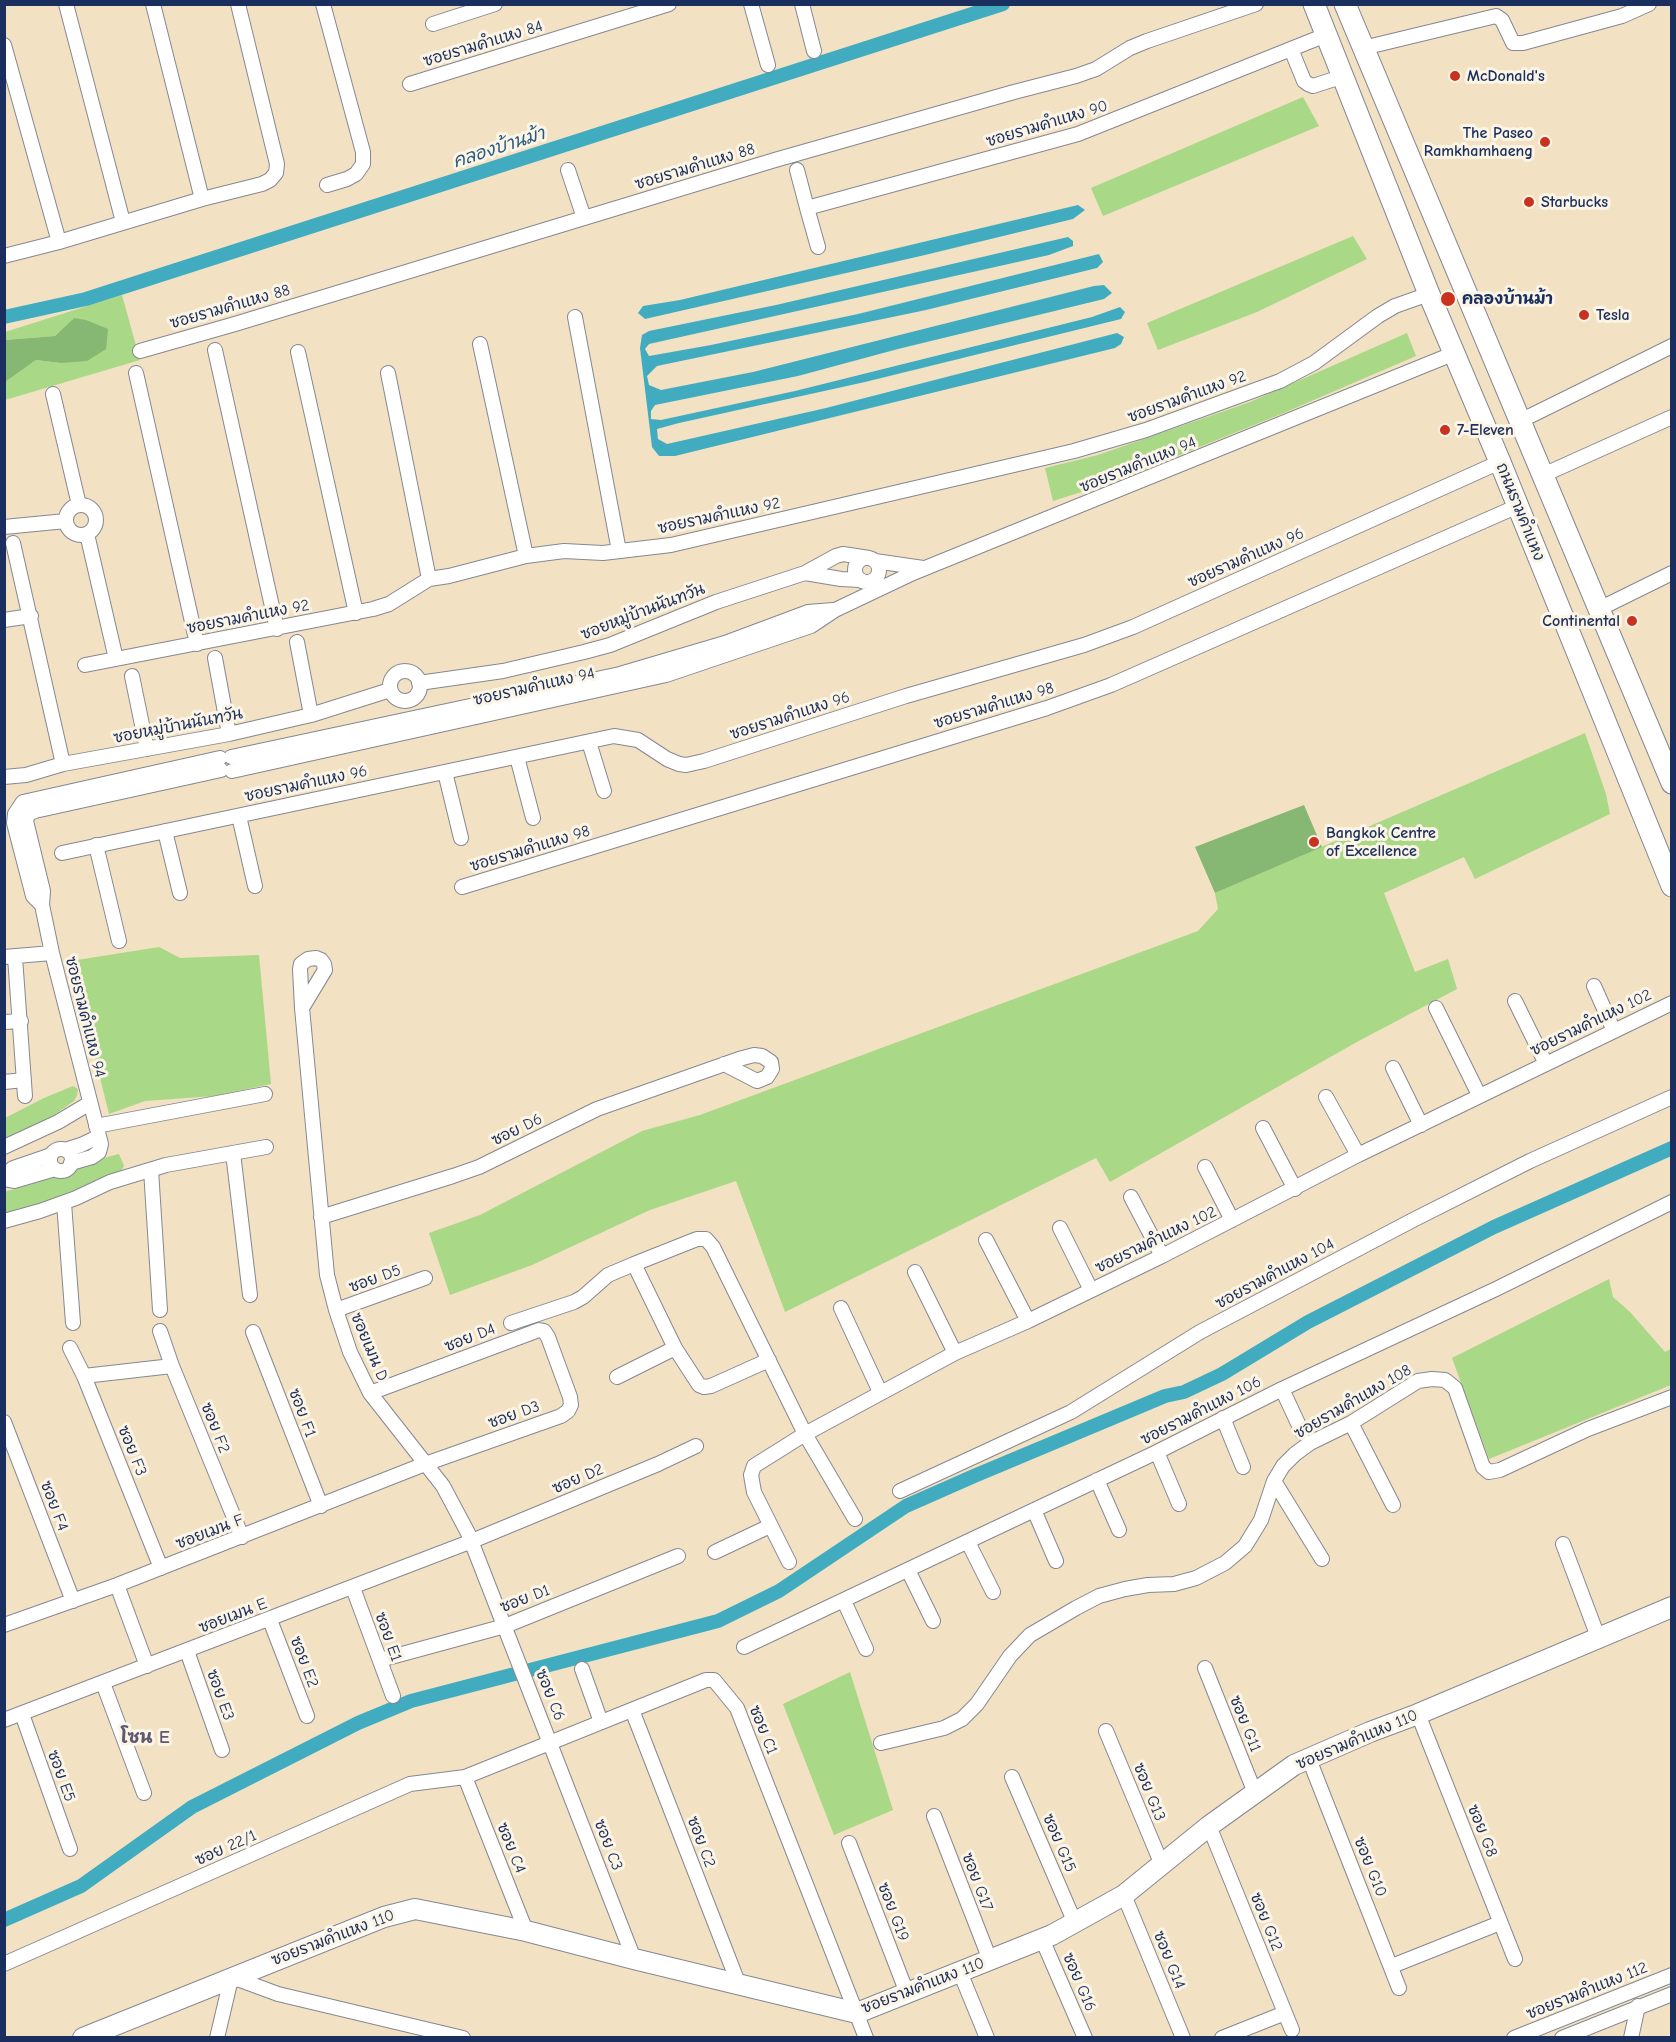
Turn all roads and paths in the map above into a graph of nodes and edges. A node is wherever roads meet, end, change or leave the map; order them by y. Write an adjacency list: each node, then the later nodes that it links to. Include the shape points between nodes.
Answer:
1 (66, 4): 28 (street)
2 (153, 4): 25 (street)
3 (238, 4): 25 (street, via 278,164 276,173 262,184)
4 (323, 4): 24 (street, via 363,152 363,164 356,174)
5 (495, 4): 13 (street)
6 (669, 4): 21 (street, ซอยรามคำแหง 84)
7 (751, 4): 19 (street)
8 (802, 4): 18 (street)
9 (1256, 4): 27 (street, ซอยรามคำแหง 88, via 1147,41 1076,76 798,153)
10 (1314, 4): 14 (main road, ถนนรามคำแหง)
11 (1345, 4): 16 (main road)
12 (1649, 4): 16 (street, via 1622,16 1519,44 1513,43 1496,16)
13 (433, 24)
14 (1326, 35): 17 (street, ซอยรามคำแหง 90); 20 (main road, ถนนรามคำแหง)
15 (4, 45): 29 (street)
16 (1363, 48): 44 (main road)
17 (1291, 49): 20 (street, via 1308,84); 26 (street, ซอยรามคำแหง 90, via 1078,134)
18 (814, 51)
19 (768, 65)
20 (1341, 77): 32 (main road, ถนนรามคำแหง)
21 (410, 84)
22 (568, 170): 27 (street)
23 (797, 170): 26 (street)
24 (327, 185)
25 (202, 200): 28 (street)
26 (807, 208): 30 (street)
27 (584, 218): 37 (street, ซอยรามคำแหง 88)
28 (123, 222): 29 (street)
29 (59, 242): 31 (street)
30 (818, 247)
31 (4, 255)
32 (1429, 294): 39 (main road, ถนนรามคำแหง); 54 (street, ซอยรามคําแหง 92, via 1395,306 1314,363 1280,381 1146,430 1074,451 671,545)
33 (575, 317): 54 (street)
34 (480, 344): 55 (street)
35 (1671, 346): 44 (street)
36 (215, 350): 67 (street)
37 (140, 351)
38 (298, 352): 64 (street)
39 (1455, 353): 45 (main road, ถนนรามคำแหง); 57 (street, ซอยรามคําแหง 94)
40 (136, 373): 69 (street)
41 (388, 373): 61 (street)
42 (53, 394): 48 (street)
43 (1671, 417): 47 (street)
44 (1520, 421): 45 (main road); 47 (main road)
45 (1488, 432): 46 (main road, ถนนรามคำแหง)
46 (1500, 462): 49 (main road, ถนนรามคำแหง); 78 (street, ซอยรามคําแหง 96, via 1133,627 1084,645 686,765 667,759 638,740 614,736)
47 (1543, 475): 63 (main road)
48 (79, 505): 50 (street, via 68,512); 52 (street, via 88,506 95,513 96,523)
49 (1518, 506): 93 (main road, ถนนรามคำแหง); 94 (street, ซอยรามคําแหง 98, via 1111,686)
50 (66, 521): 51 (street); 52 (street, via 74,533)
51 (4, 527)
52 (87, 534): 71 (street)
53 (13, 543): 65 (street)
54 (619, 551): 55 (street, ซอยรามคําแหง 92)
55 (526, 555): 61 (street, ซอยรามคําแหง 92)
56 (872, 560): 57 (street, ซอยหมู่บ้านนันทวัน); 58 (street, ซอยหมู่บ้านนันทวัน, via 843,554); 62 (street, via 878,572); 62 (street, via 860,560 855,568 857,577)
57 (926, 568): 60 (street, ซอยรามคําแหง 94)
58 (805, 573): 62 (street, ซอยหมู่บ้านนันทวัน); 74 (street, ซอยหมู่บ้านนันทวัน, via 716,602 610,645 503,671)
59 (1671, 573): 63 (street)
60 (904, 577): 62 (street, ซอยหมู่บ้านนันทวัน); 97 (street, ซอยรามคําแหง 94, via 811,626 666,675 23,802 14,823 33,896 42,905)
61 (429, 579): 64 (street, ซอยรามคําแหง 92, via 388,604)
62 (867, 579)
63 (1599, 609): 84 (main road)
64 (356, 613): 67 (street, ซอยรามคําแหง 92)
65 (31, 616): 66 (street); 81 (street)
66 (4, 620)
67 (277, 628): 69 (street, ซอยรามคําแหง 92)
68 (297, 642): 76 (street)
69 (197, 644): 71 (street, ซอยรามคําแหง 92)
70 (215, 658): 77 (street)
71 (116, 659): 72 (street, ซอยรามคําแหง 92)
72 (85, 665)
73 (132, 676): 79 (street)
74 (419, 683): 75 (street, ซอยหมู่บ้านนันทวัน, via 412,674 402,672 392,679); 75 (street, via 417,694 408,701 397,699)
75 (390, 690): 76 (street, ซอยหมู่บ้านนันทวัน)
76 (311, 715): 77 (street, ซอยหมู่บ้านนันทวัน)
77 (230, 734): 79 (street, ซอยหมู่บ้านนันทวัน)
78 (589, 741): 80 (street, ซอยรามคําแหง 96); 85 (street)
79 (147, 749): 81 (street, ซอยหมู่บ้านนันทวัน)
80 (517, 757): 82 (street, ซอยรามคําแหง 96); 87 (street)
81 (63, 764): 83 (street, ซอยหมู่บ้านนันทวัน)
82 (445, 772): 86 (street, ซอยรามคําแหง 96); 89 (street)
83 (4, 777)
84 (1671, 783)
85 (604, 791)
86 (238, 816): 88 (street, ซอยรามคําแหง 96); 92 (street)
87 (532, 818)
88 (165, 831): 90 (street, ซอยรามคําแหง 96); 95 (street)
89 (461, 838)
90 (96, 845): 91 (street, ซอยรามคําแหง 96); 96 (street)
91 (62, 853)
92 (255, 886)
93 (1671, 886)
94 (462, 887)
95 (180, 893)
96 (119, 941)
97 (52, 953): 98 (street); 117 (street, ซอยรามคําแหง 94)
98 (10, 957): 104 (street)
99 (1594, 986): 106 (street)
100 (1515, 1001): 108 (street)
101 (1671, 1003): 106 (street, ซอยรามคําแหง 102)
102 (302, 1008): 134 (street, ซอยเมน D)
103 (1436, 1008): 113 (street)
104 (21, 1021): 105 (street); 110 (street)
105 (4, 1022)
106 (1614, 1031): 108 (street, ซอยรามคําแหง 102)
107 (724, 1064): 134 (street, ซอย D6, via 597,1109 479,1167)
108 (1546, 1064): 113 (street, ซอยรามคําแหง 102)
109 (1393, 1068): 118 (street)
110 (24, 1080): 111 (street); 114 (street)
111 (4, 1082)
112 (265, 1094): 120 (street)
113 (1479, 1095): 118 (street, ซอยรามคําแหง 102)
114 (25, 1096)
115 (1326, 1097): 124 (street)
116 (1671, 1097): 176 (street, ซอยรามคําแหง 104, via 1413,1220 1200,1332 1071,1412)
117 (90, 1103): 120 (street, ซอยรามคําแหง 94); 121 (street)
118 (1420, 1125): 124 (street, ซอยรามคําแหง 102)
119 (1263, 1128): 130 (street)
120 (97, 1131): 125 (street)
121 (4, 1147)
122 (266, 1147): 123 (street)
123 (233, 1153): 128 (street); 144 (street)
124 (1358, 1155): 130 (street, ซอยรามคําแหง 102)
125 (68, 1156): 126 (street, via 57,1149); 126 (street, via 66,1170)
126 (53, 1162): 129 (street, via 13,1168)
127 (1205, 1167): 135 (street)
128 (151, 1170): 133 (street, via 110,1182); 146 (street)
129 (4, 1177)
130 (1294, 1189): 135 (street, ซอยรามคําแหง 102)
131 (1131, 1197): 139 (street)
132 (1671, 1202): 161 (street, ซอยรามคําแหง 106)
133 (64, 1203): 136 (street); 149 (street)
134 (321, 1216): 147 (street, ซอยเมน D, via 327,1275)
135 (1232, 1220): 139 (street, ซอยรามคําแหง 102)
136 (4, 1221)
137 (1060, 1228): 143 (street)
138 (986, 1240): 148 (street)
139 (1162, 1256): 143 (street, ซอยรามคําแหง 102)
140 (634, 1264): 150 (street, via 608,1275 574,1302); 154 (street); 156 (street, via 706,1239)
141 (915, 1272): 155 (street)
142 (425, 1278): 147 (street, ซอย D5)
143 (1091, 1290): 148 (street, ซอยรามคําแหง 102)
144 (250, 1295)
145 (841, 1308): 162 (street)
146 (160, 1310)
147 (336, 1310): 163 (street, ซอยเมน D)
148 (1028, 1321): 155 (street, ซอยรามคําแหง 102)
149 (73, 1323)
150 (511, 1323)
151 (160, 1331): 157 (street, ซอย F2)
152 (253, 1332): 179 (street, ซอย F1)
153 (70, 1348): 159 (street, ซอย F3)
154 (675, 1348): 156 (street, via 694,1379 704,1387); 160 (street)
155 (955, 1353): 162 (street, ซอยรามคําแหง 102)
156 (769, 1360): 169 (street)
157 (172, 1366): 159 (street); 184 (street, ซอย F2)
158 (560, 1366): 163 (street, ซอย D4, via 548,1337 538,1330); 172 (street, ซอย D3, via 570,1396 568,1411)
159 (84, 1376): 193 (street, ซอย F3)
160 (617, 1377)
161 (1282, 1389): 165 (street, ซอยรามคําแหง 106); 168 (street)
162 (880, 1392): 169 (street, ซอยรามคําแหง 102)
163 (370, 1393): 172 (street, ซอยเมน D)
164 (1671, 1397): 167 (street, ซอยรามคำแหง 108, via 1494,1472 1483,1467 1455,1388 1445,1380 1418,1381)
165 (1223, 1419): 171 (street, ซอยรามคําแหง 106); 173 (street)
166 (4, 1422): 198 (street, ซอย F4)
167 (1351, 1424): 175 (street, ซอยรามคำแหง 108, via 1295,1454); 178 (street)
168 (1302, 1432)
169 (805, 1434): 181 (street); 182 (street, ซอยรามคําแหง 102, via 754,1466 754,1492)
170 (696, 1446): 185 (street, ซอย D2)
171 (1158, 1452): 174 (street, ซอยรามคําแหง 106); 177 (street)
172 (425, 1464): 179 (street, ซอยเมน F); 185 (street, ซอยเมน D, via 443,1486)
173 (1243, 1467)
174 (1097, 1480): 180 (street, ซอยรามคําแหง 106); 183 (street)
175 (1274, 1481): 190 (street); 224 (street, ซอยรามคำแหง 108, via 1261,1520 1245,1546 1225,1563 1196,1578 1125,1589 1076,1608 1029,1635 963,1719 944,1728)
176 (900, 1491)
177 (1179, 1503)
178 (1393, 1505)
179 (321, 1506): 184 (street, ซอยเมน F)
180 (1034, 1510): 186 (street, ซอยรามคําแหง 106); 191 (street)
181 (855, 1519)
182 (770, 1526): 188 (street); 192 (street, ซอยรามคําแหง 102)
183 (1119, 1530)
184 (242, 1537): 193 (street, ซอยเมน F)
185 (472, 1541): 196 (street, ซอยเมน E); 204 (street, ซอยเมน D)
186 (968, 1542): 194 (street, ซอยรามคําแหง 106); 197 (street)
187 (1563, 1544): 205 (street)
188 (715, 1552)
189 (678, 1556): 204 (street, ซอย D1)
190 (1322, 1559)
191 (1056, 1561)
192 (789, 1562)
193 (161, 1568): 195 (street, ซอยเมน F)
194 (908, 1570): 199 (street, ซอยรามคําแหง 106); 202 (street)
195 (117, 1585): 198 (street, ซอยเมน F); 211 (street)
196 (353, 1588): 201 (street, ซอยเมน E); 209 (street, ซอย E1)
197 (993, 1592)
198 (73, 1601): 203 (street, ซอยเมน F)
199 (844, 1601): 206 (street, ซอยรามคําแหง 106); 207 (street)
200 (1671, 1606): 205 (street, ซอยรามคำแหง 110)
201 (270, 1620): 208 (street, ซอยเมน E); 219 (street, ซอย E2)
202 (933, 1621)
203 (4, 1625)
204 (505, 1626): 209 (street, ซอย D1); 210 (street, ซอยเมน D)
205 (1598, 1637): 218 (street, ซอยรามคำแหง 110)
206 (744, 1647)
207 (866, 1649)
208 (187, 1651): 211 (street, ซอยเมน E); 225 (street, ซอย E3)
209 (380, 1660): 215 (street, ซอย E1)
210 (519, 1662): 223 (street, ซอย C6)
211 (147, 1666): 214 (street, ซอยเมน E)
212 (1205, 1668): 230 (street, ซอย G11)
213 (582, 1669): 221 (street)
214 (103, 1683): 217 (street, ซอยเมน E); 229 (street)
215 (393, 1696)
216 (632, 1710): 221 (street, ซอย C1); 250 (street, ซอย C2); 255 (street, ซอย C1, via 706,1680 714,1680 737,1708)
217 (22, 1714): 220 (street, ซอยเมน E); 234 (street, ซอย E5)
218 (1418, 1714): 226 (street, ซอยรามคำแหง 110); 238 (street, ซอย G8)
219 (307, 1716)
220 (4, 1720)
221 (601, 1722): 223 (street, ซอย C1)
222 (1106, 1731): 235 (street, ซอย G13)
223 (551, 1742): 227 (street, ซอย C1); 241 (street, ซอย C3)
224 (881, 1743)
225 (222, 1750)
226 (1309, 1759): 230 (street, ซอยรามคำแหง 110); 245 (street, ซอย G10)
227 (465, 1777): 239 (street, ซอย C4); 244 (street, ซอย 22/1, via 410,1784)
228 (1012, 1777): 237 (street, ซอย G15)
229 (144, 1793)
230 (1255, 1793): 232 (street, ซอยรามคำแหง 110)
231 (934, 1816): 243 (street, ซอย G17)
232 (1209, 1826): 235 (street, ซอยรามคำแหง 110); 256 (street, ซอย G12)
233 (849, 1843): 252 (street, ซอย G19)
234 (70, 1849)
235 (1162, 1865): 236 (street, ซอยรามคำแหง 110)
236 (1124, 1895): 237 (street, ซอยรามคำแหง 110); 265 (street, ซอย G14)
237 (1075, 1923): 240 (street, ซอยรามคำแหง 110)
238 (1500, 1923): 242 (street, ซอย G8); 245 (street)
239 (526, 1931): 241 (street, ซอยรามคำแหง 110); 248 (street, ซอยรามคำแหง 110, via 415,1909 384,1917)
240 (1042, 1939): 243 (street, ซอยรามคำแหง 110); 264 (street, ซอย G16)
241 (634, 1959): 250 (street, ซอยรามคำแหง 110)
242 (1515, 1959)
243 (990, 1960): 246 (street, ซอยรามคำแหง 110)
244 (4, 1964)
245 (1392, 1966): 251 (street, ซอย G10)
246 (960, 1972): 252 (street, ซอยรามคำแหง 110); 263 (street)
247 (1671, 1975): 249 (street, ซอยรามคำแหง 112)
248 (230, 1978): 258 (street, ซอยรามคำแหง 110); 260 (street); 261 (street, via 278,1994)
249 (1654, 1982): 253 (street); 267 (street, ซอยรามคำแหง 112)
250 (739, 1985): 255 (street, ซอยรามคำแหง 110)
251 (1399, 1988)
252 (907, 1993): 255 (street, ซอยรามคำแหง 110)
253 (1667, 1996): 254 (street, ซอยรามคำแหง 112)
254 (1638, 2006): 268 (street, ซอยรามคำแหง 112); 269 (street)
255 (857, 2013): 262 (street)
256 (1285, 2013): 257 (street, ซอย G12); 266 (street)
257 (1292, 2030)
258 (109, 2032): 259 (street, ซอยรามคำแหง 110)
259 (83, 2037)
260 (217, 2037)
261 (463, 2037)
262 (866, 2037)
263 (987, 2037)
264 (1085, 2037)
265 (1183, 2037)
266 (1222, 2037)
267 (1514, 2037)
268 (1562, 2037)
269 (1631, 2037)

